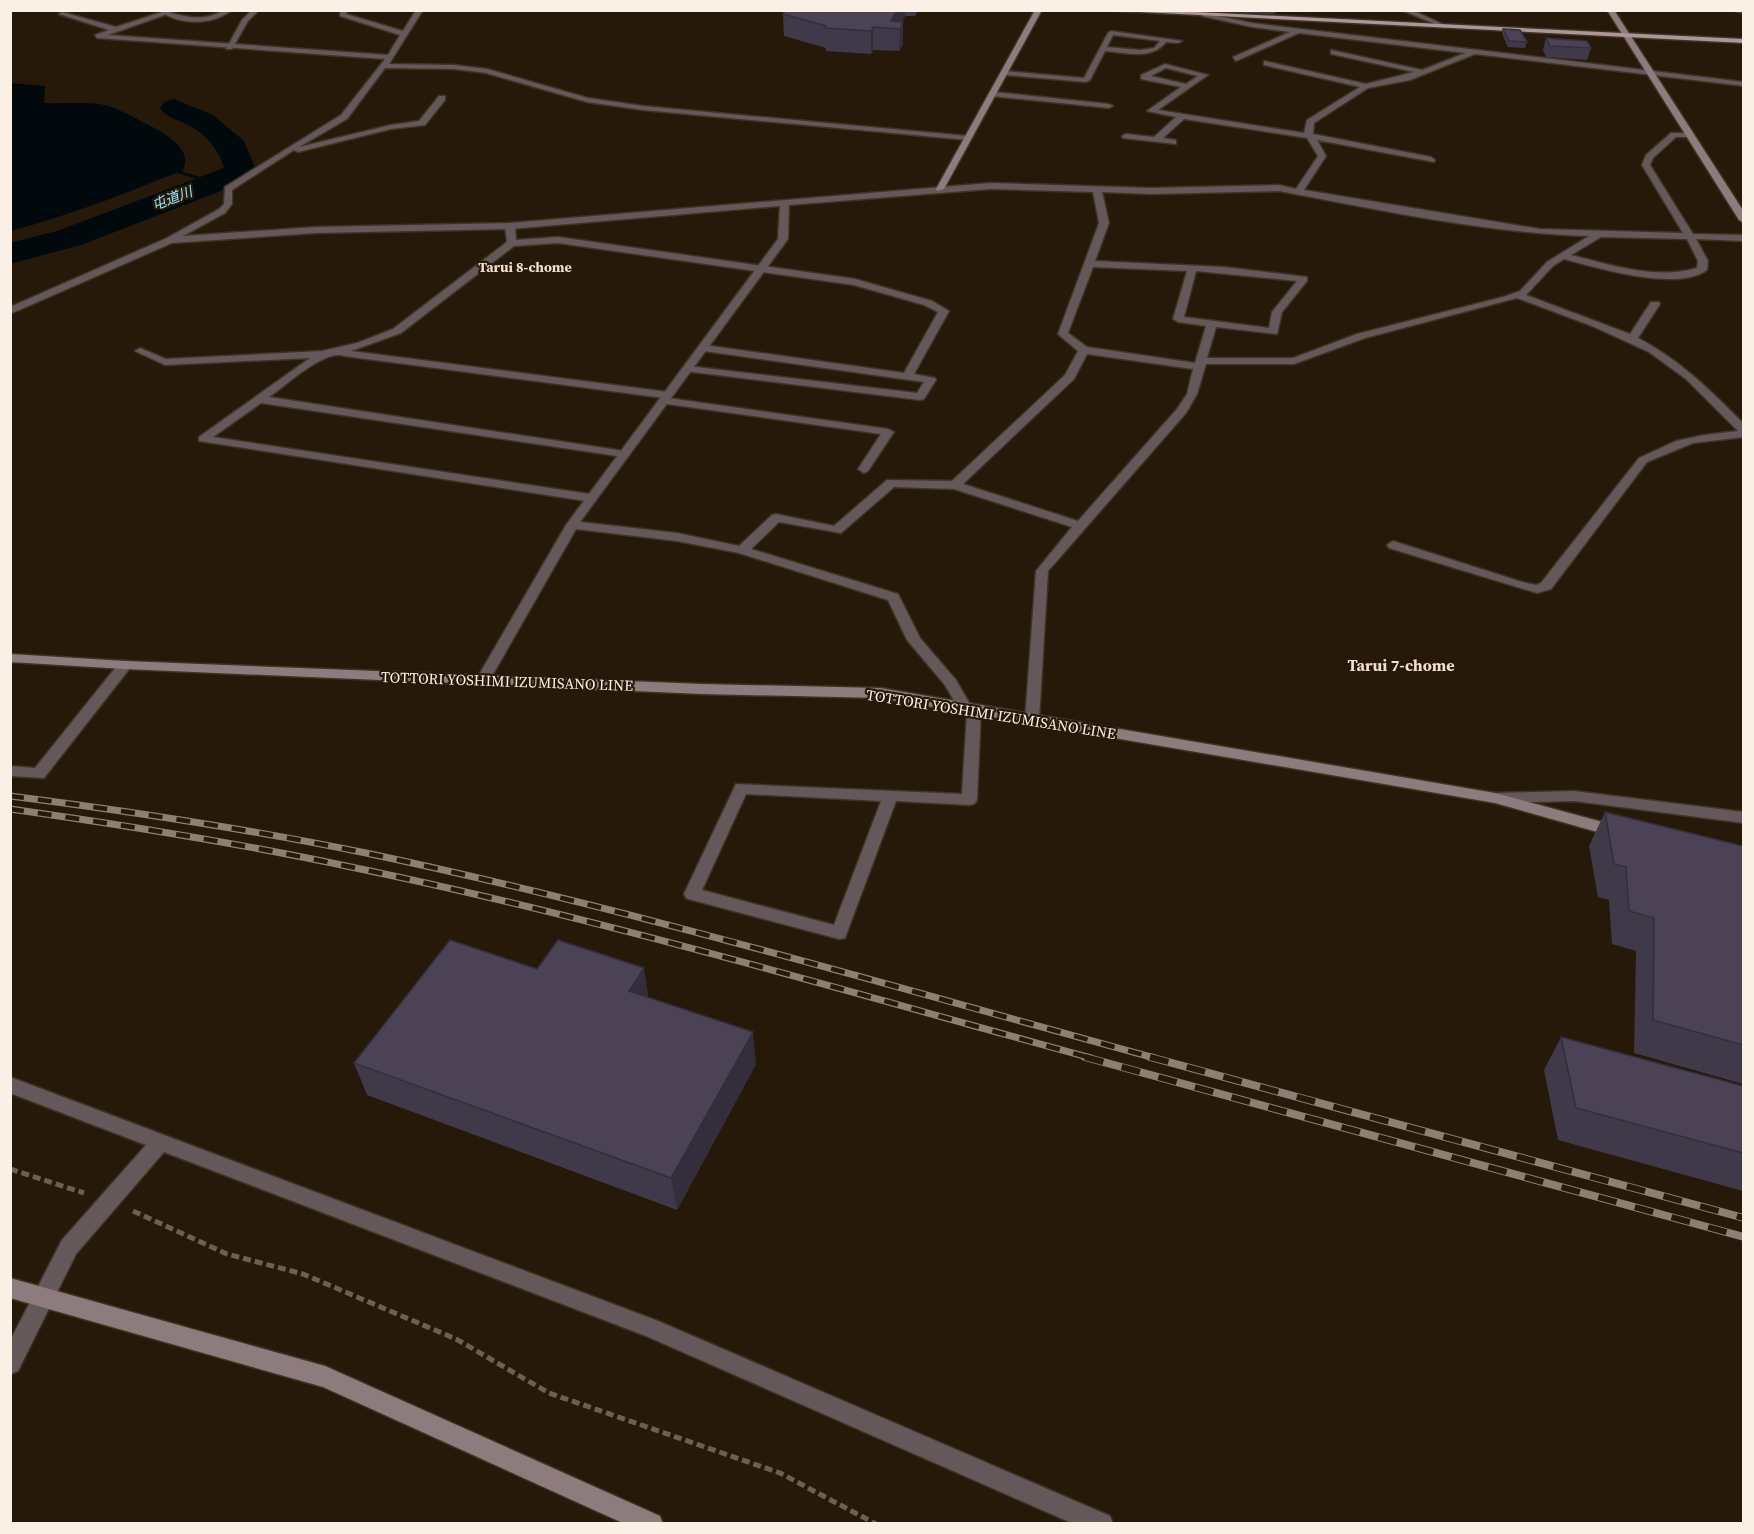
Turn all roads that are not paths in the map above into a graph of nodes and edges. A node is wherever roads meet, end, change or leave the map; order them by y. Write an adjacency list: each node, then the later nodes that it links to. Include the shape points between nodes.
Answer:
1 (176, 10): 14 (street)
2 (229, 10): 14 (street, via 216,19 192,20)
3 (250, 10): 11 (street)
4 (264, 10): 11 (street)
5 (345, 10): 19 (street, via 342,15)
6 (420, 10): 19 (street)
7 (1039, 10): 33 (street)
8 (1104, 10): 12 (main road)
9 (1405, 10): 16 (street)
10 (1610, 10): 20 (street)
11 (255, 11): 24 (street)
12 (1117, 11): 15 (main road)
13 (62, 14): 17 (street)
14 (166, 14): 17 (street)
15 (1204, 15): 16 (main road); 18 (street)
16 (1446, 27): 20 (main road)
17 (117, 30): 24 (street, via 97,36)
18 (1299, 30): 26 (street); 29 (street)
19 (404, 34): 28 (street)
20 (1624, 35): 23 (main road); 34 (street)
21 (1166, 39): 22 (street); 25 (street, via 1156,50); 25 (street, via 1111,33)
22 (1178, 41)
23 (1743, 41)
24 (229, 47): 28 (street)
25 (1102, 49): 33 (street, via 1086,80)
26 (1475, 51): 32 (street); 34 (street)
27 (1335, 52): 32 (street)
28 (390, 57): 31 (street)
29 (1236, 59)
30 (1267, 63): 37 (street)
31 (383, 66): 45 (street, via 454,66 487,71 587,100 643,108); 48 (street, via 344,117)
32 (1422, 72): 37 (street)
33 (1005, 73): 38 (street)
34 (1650, 73): 35 (street); 42 (street)
35 (1743, 84)
36 (1185, 86): 36 (street, via 1165,82 1144,77 1165,66 1204,75); 41 (street, via 1151,111)
37 (1366, 86): 44 (street, via 1310,122)
38 (994, 94): 40 (street); 45 (street)
39 (442, 98): 48 (street, via 422,123)
40 (1109, 106)
41 (1182, 116): 44 (street); 46 (street)
42 (1688, 135): 54 (street); 57 (street, via 1674,135 1646,165)
43 (1126, 136): 46 (street)
44 (1310, 136): 49 (street); 52 (street, via 1322,156)
45 (969, 138): 50 (street)
46 (1156, 140): 47 (street)
47 (1173, 142)
48 (281, 154): 59 (street, via 228,189 228,204 222,211)
49 (1431, 160)
50 (940, 189): 51 (street); 53 (street)
51 (1097, 189): 52 (street, via 1280,188); 62 (street, via 1104,223)
52 (1298, 192): 56 (street, via 1511,229)
53 (785, 203): 55 (street); 63 (street, via 783,240)
54 (1743, 220)
55 (510, 226): 59 (street, via 316,230); 60 (street)
56 (1599, 234): 57 (street); 61 (street)
57 (1689, 235): 58 (street); 61 (street, via 1703,261 1702,270 1692,274 1632,271)
58 (1743, 238)
59 (170, 240): 67 (street)
60 (512, 243): 63 (street, via 558,240); 73 (street, via 397,331)
61 (1563, 256): 65 (street)
62 (1089, 264): 64 (street); 71 (street, via 1063,334)
63 (764, 268): 70 (street); 77 (street, via 855,282 944,311)
64 (1192, 270): 68 (street, via 1178,319); 68 (street, via 1304,279 1277,312 1273,332)
65 (1517, 295): 69 (street); 75 (street, via 1361,336 1294,361)
66 (1655, 304): 69 (street)
67 (10, 311)
68 (1211, 325): 75 (street)
69 (1630, 340): 80 (street, via 1689,375)
70 (704, 348): 76 (street); 77 (street)
71 (1084, 350): 75 (street); 83 (street, via 1070,377)
72 (140, 351): 74 (street, via 165,362)
73 (335, 351): 74 (street); 78 (street)
74 (322, 354): 79 (street)
75 (1200, 364): 86 (street, via 1192,394 1182,411)
76 (688, 369): 77 (street, via 920,397 931,380); 78 (street)
77 (908, 376)
78 (666, 398): 81 (street); 82 (street, via 888,432)
79 (258, 399): 81 (street); 84 (street, via 203,439)
80 (1743, 433): 87 (street, via 1694,438 1643,460 1546,586 1537,589)
81 (624, 454): 84 (street)
82 (864, 469)
83 (955, 485): 86 (street); 88 (street, via 891,483 837,530 776,518)
84 (592, 498): 85 (street)
85 (572, 525): 88 (street, via 677,537); 91 (street)
86 (1080, 526): 93 (street, via 1042,572)
87 (1393, 545)
88 (742, 550): 92 (street, via 893,597 914,640)
89 (10, 658): 90 (street, TOTTORI YOSHIMI IZUMISANO LINE)
90 (125, 665): 91 (street, TOTTORI YOSHIMI IZUMISANO LINE); 94 (street, via 39,774)
91 (483, 680): 92 (street, TOTTORI YOSHIMI IZUMISANO LINE, via 880,693)
92 (970, 709): 93 (street, TOTTORI YOSHIMI IZUMISANO LINE); 95 (street, via 969,800)
93 (1032, 720): 96 (street, TOTTORI YOSHIMI IZUMISANO LINE)
94 (10, 771)
95 (890, 796): 95 (street, via 839,933 692,894 741,788)
96 (1496, 798): 97 (street, via 1574,796); 98 (street, TOTTORI YOSHIMI IZUMISANO LINE)
97 (1743, 818)
98 (1629, 835)
99 (10, 1085): 100 (street)
100 (161, 1142): 102 (street, via 69,1247); 105 (street, via 651,1328)
101 (10, 1288): 102 (street)
102 (43, 1296): 103 (street); 104 (street, via 325,1377)
103 (10, 1364)
104 (652, 1524)
105 (1102, 1524)

